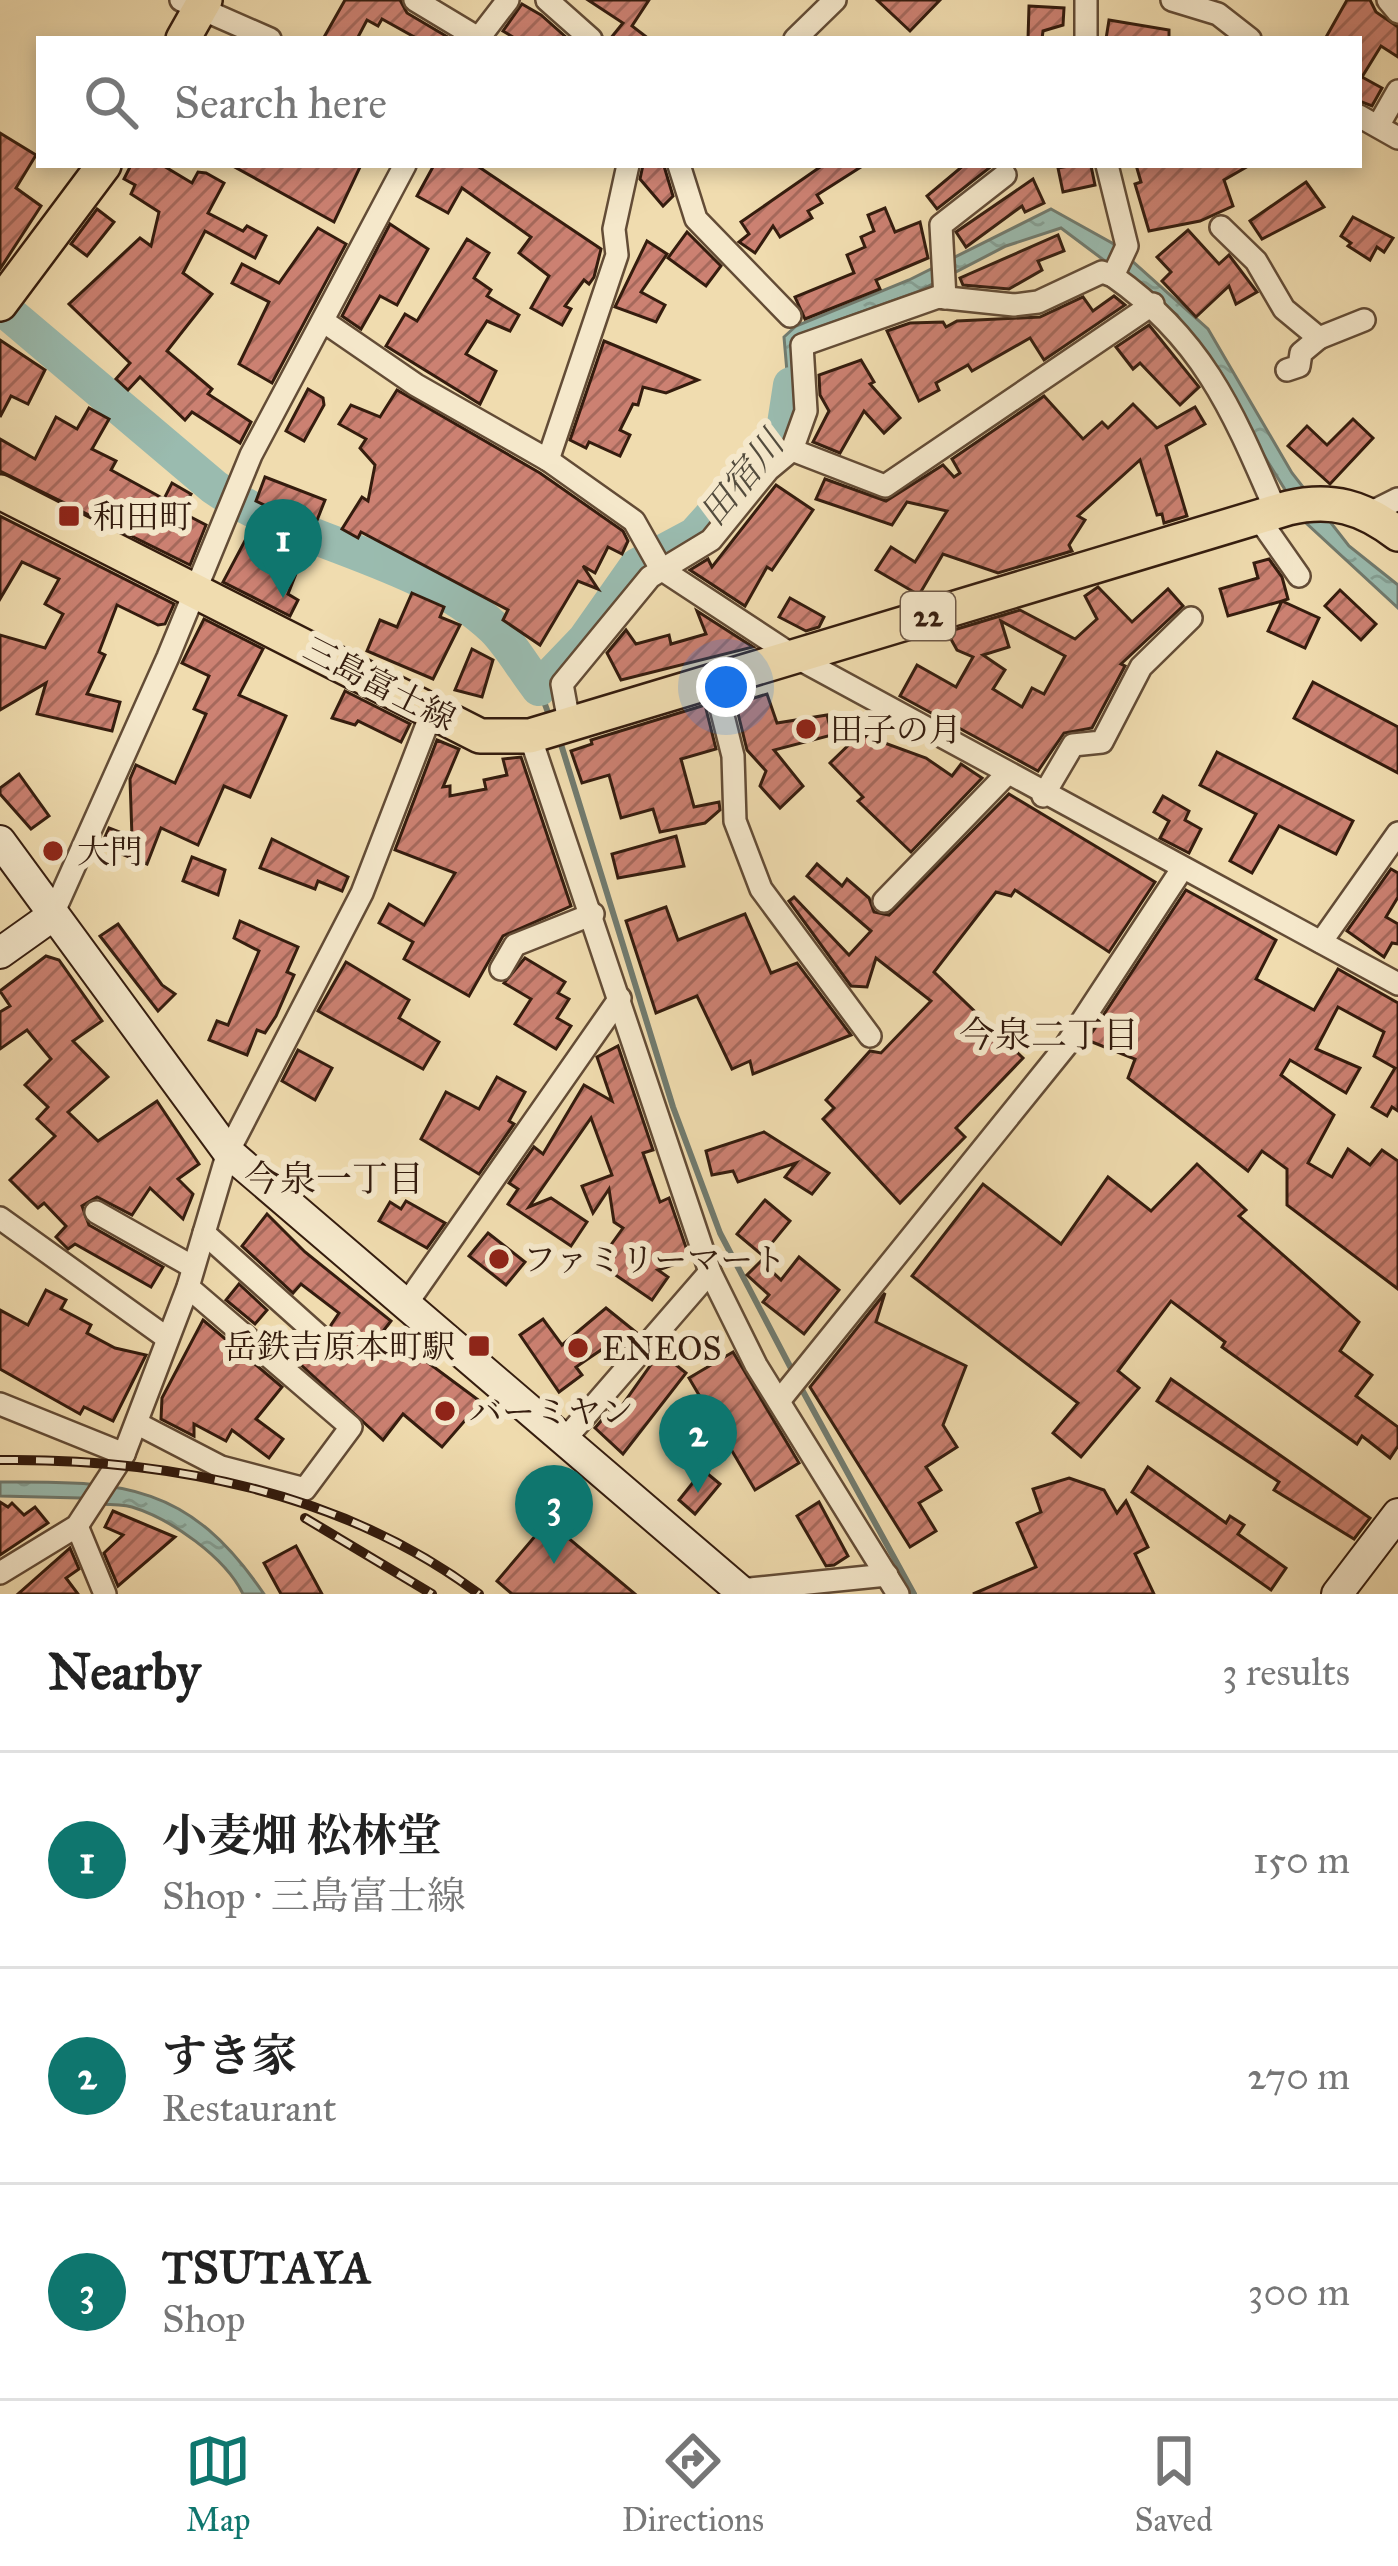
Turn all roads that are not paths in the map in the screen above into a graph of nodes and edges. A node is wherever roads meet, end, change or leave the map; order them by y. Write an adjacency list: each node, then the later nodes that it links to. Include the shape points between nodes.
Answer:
1 (415, 0): 13 (street)
2 (508, 0): 14 (street)
3 (547, 0): 15 (street)
4 (835, 0): 16 (street)
5 (1086, 0): 17 (street)
6 (1172, 0): 9 (street)
7 (1388, 0): 10 (street)
8 (196, 3): 11 (main road); 12 (street)
9 (1224, 7): 18 (street)
10 (1398, 12)
11 (184, 36)
12 (264, 36)
13 (473, 36)
14 (480, 36)
15 (588, 36)
16 (798, 36)
17 (1086, 36)
18 (1248, 36)
19 (1398, 92): 20 (street)
20 (1368, 121): 21 (street)
21 (1398, 138)
22 (102, 168): 31 (main road)
23 (403, 168): 35 (street)
24 (627, 168): 39 (street, via 614,229 617,255)
25 (680, 168): 33 (street, via 696,219)
26 (1108, 168): 29 (street, via 1125,250)
27 (1005, 175): 30 (street, via 941,225)
28 (1221, 226): 36 (street, via 1256,261 1284,309)
29 (1113, 276): 30 (street, via 1102,272 1014,305); 32 (street)
30 (945, 293): 38 (street, via 802,345 806,411)
31 (2, 301)
32 (1153, 304): 38 (street, via 885,486); 42 (street, via 1202,361)
33 (790, 316)
34 (1364, 320): 36 (street)
35 (323, 321): 39 (street); 46 (street)
36 (1319, 338): 37 (street)
37 (1287, 370)
38 (792, 450): 44 (street, via 711,541)
39 (548, 460): 44 (street, via 634,520)
40 (0, 492): 46 (main road, 三島富士線 / 22)
41 (1384, 506): 42 (main road, 三島富士線 / 22); 43 (main road, 三島富士線 / 22)
42 (1285, 509): 45 (street); 48 (main road, 三島富士線 / 22)
43 (1398, 534)
44 (661, 568): 48 (street); 51 (street, via 562,684)
45 (1299, 576)
46 (196, 589): 50 (main road, 三島富士線 / 22); 59 (street)
47 (1191, 618): 53 (street, via 1141,667 1102,742 1072,745)
48 (792, 655): 49 (main road, 三島富士線 / 22); 52 (street)
49 (713, 680): 51 (main road, 三島富士線 / 22); 65 (street, via 733,756 735,821 761,889)
50 (433, 709): 51 (main road, 三島富士線 / 22, via 480,736); 66 (street, via 362,892)
51 (552, 728): 58 (street)
52 (1005, 776): 53 (street); 57 (street)
53 (1043, 796): 56 (street)
54 (1398, 832): 60 (street)
55 (0, 842): 59 (street)
56 (1182, 868): 60 (street); 75 (street, via 1065,1047)
57 (884, 901)
58 (593, 914): 62 (street, via 515,945); 64 (street)
59 (52, 916): 61 (street); 66 (street)
60 (1321, 942): 63 (street)
61 (0, 953)
62 (501, 969)
63 (1398, 984)
64 (620, 998): 70 (street); 72 (street)
65 (871, 1036)
66 (228, 1152): 69 (street); 72 (street)
67 (96, 1212): 71 (street)
68 (0, 1218): 74 (street)
69 (204, 1233): 71 (street); 73 (street)
70 (710, 1272): 75 (street); 78 (street)
71 (190, 1277): 74 (street); 77 (street, via 350,1427 305,1489 220,1467)
72 (407, 1303): 78 (street)
73 (318, 1335)
74 (167, 1338): 77 (street)
75 (778, 1401): 83 (street)
76 (0, 1404): 79 (street)
77 (138, 1424): 79 (street)
78 (566, 1438): 84 (street)
79 (124, 1454): 81 (street)
80 (1398, 1514): 86 (street)
81 (83, 1520): 82 (street); 85 (street)
82 (0, 1573)
83 (892, 1584): 84 (street)
84 (742, 1592)
85 (105, 1594)
86 (1337, 1594)

